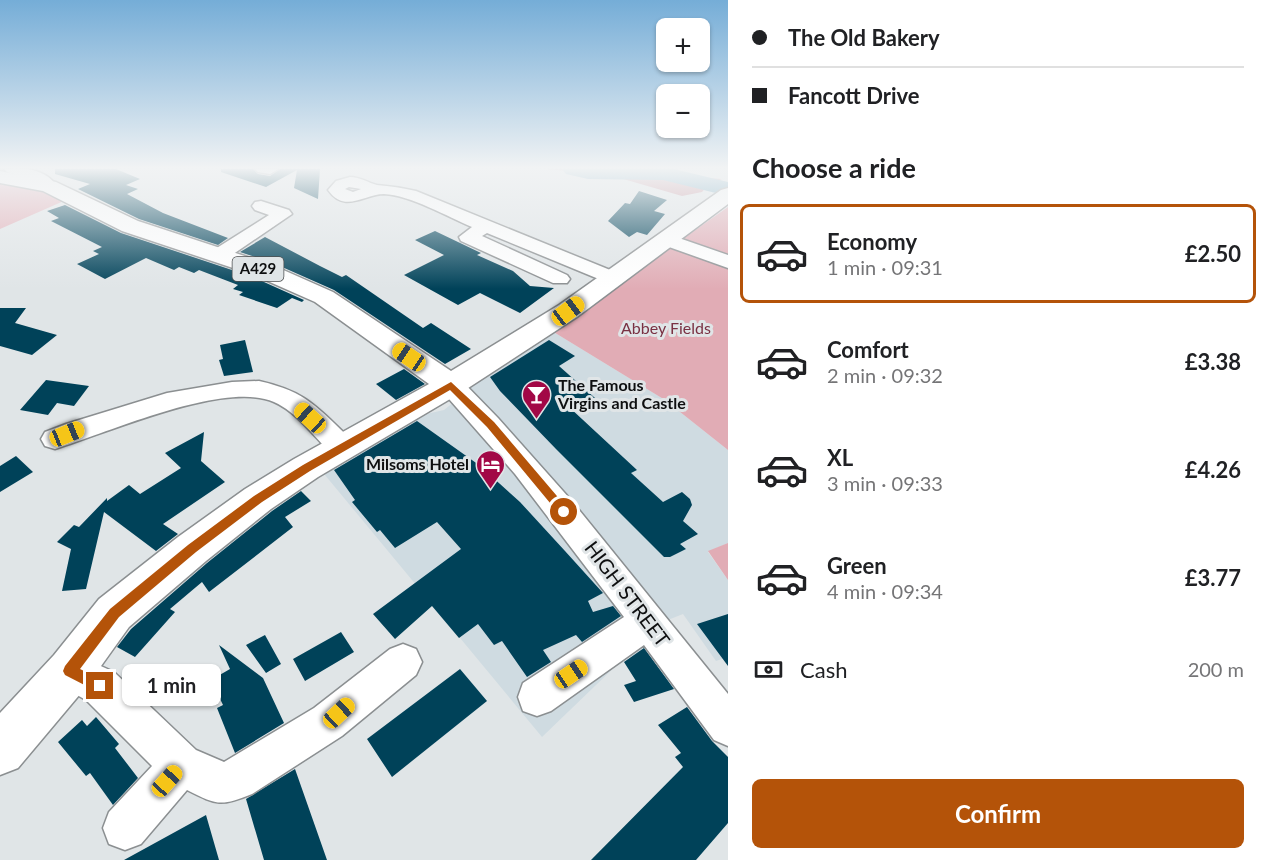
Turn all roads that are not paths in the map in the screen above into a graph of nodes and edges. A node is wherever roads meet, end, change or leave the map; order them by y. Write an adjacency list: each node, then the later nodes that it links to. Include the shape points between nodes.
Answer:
1 (96, 209): 7 (main road, A429, via 130,226)
2 (270, 209): 7 (street, via 283,214)
3 (447, 209): 5 (street)
4 (709, 209): 9 (main road)
5 (488, 225): 9 (street); 10 (street, via 468,237)
6 (676, 243): 8 (street)
7 (219, 255): 11 (main road, A429, via 295,282 324,297)
8 (728, 262)
9 (613, 278): 11 (main road)
10 (560, 279)
11 (451, 385): 13 (main road); 14 (street, HIGH STREET, via 505,442)
12 (55, 439): 13 (street, via 170,401 262,390 294,403)
13 (342, 447): 16 (main road, via 258,499 114,613)
14 (649, 621): 17 (street); 18 (street, HIGH STREET)
15 (403, 662): 20 (street, via 321,726 237,779 216,782)
16 (70, 671): 19 (main road); 20 (street, via 100,686)
17 (537, 697)
18 (728, 726)
19 (0, 750)
20 (181, 765): 21 (street)
21 (125, 828)

